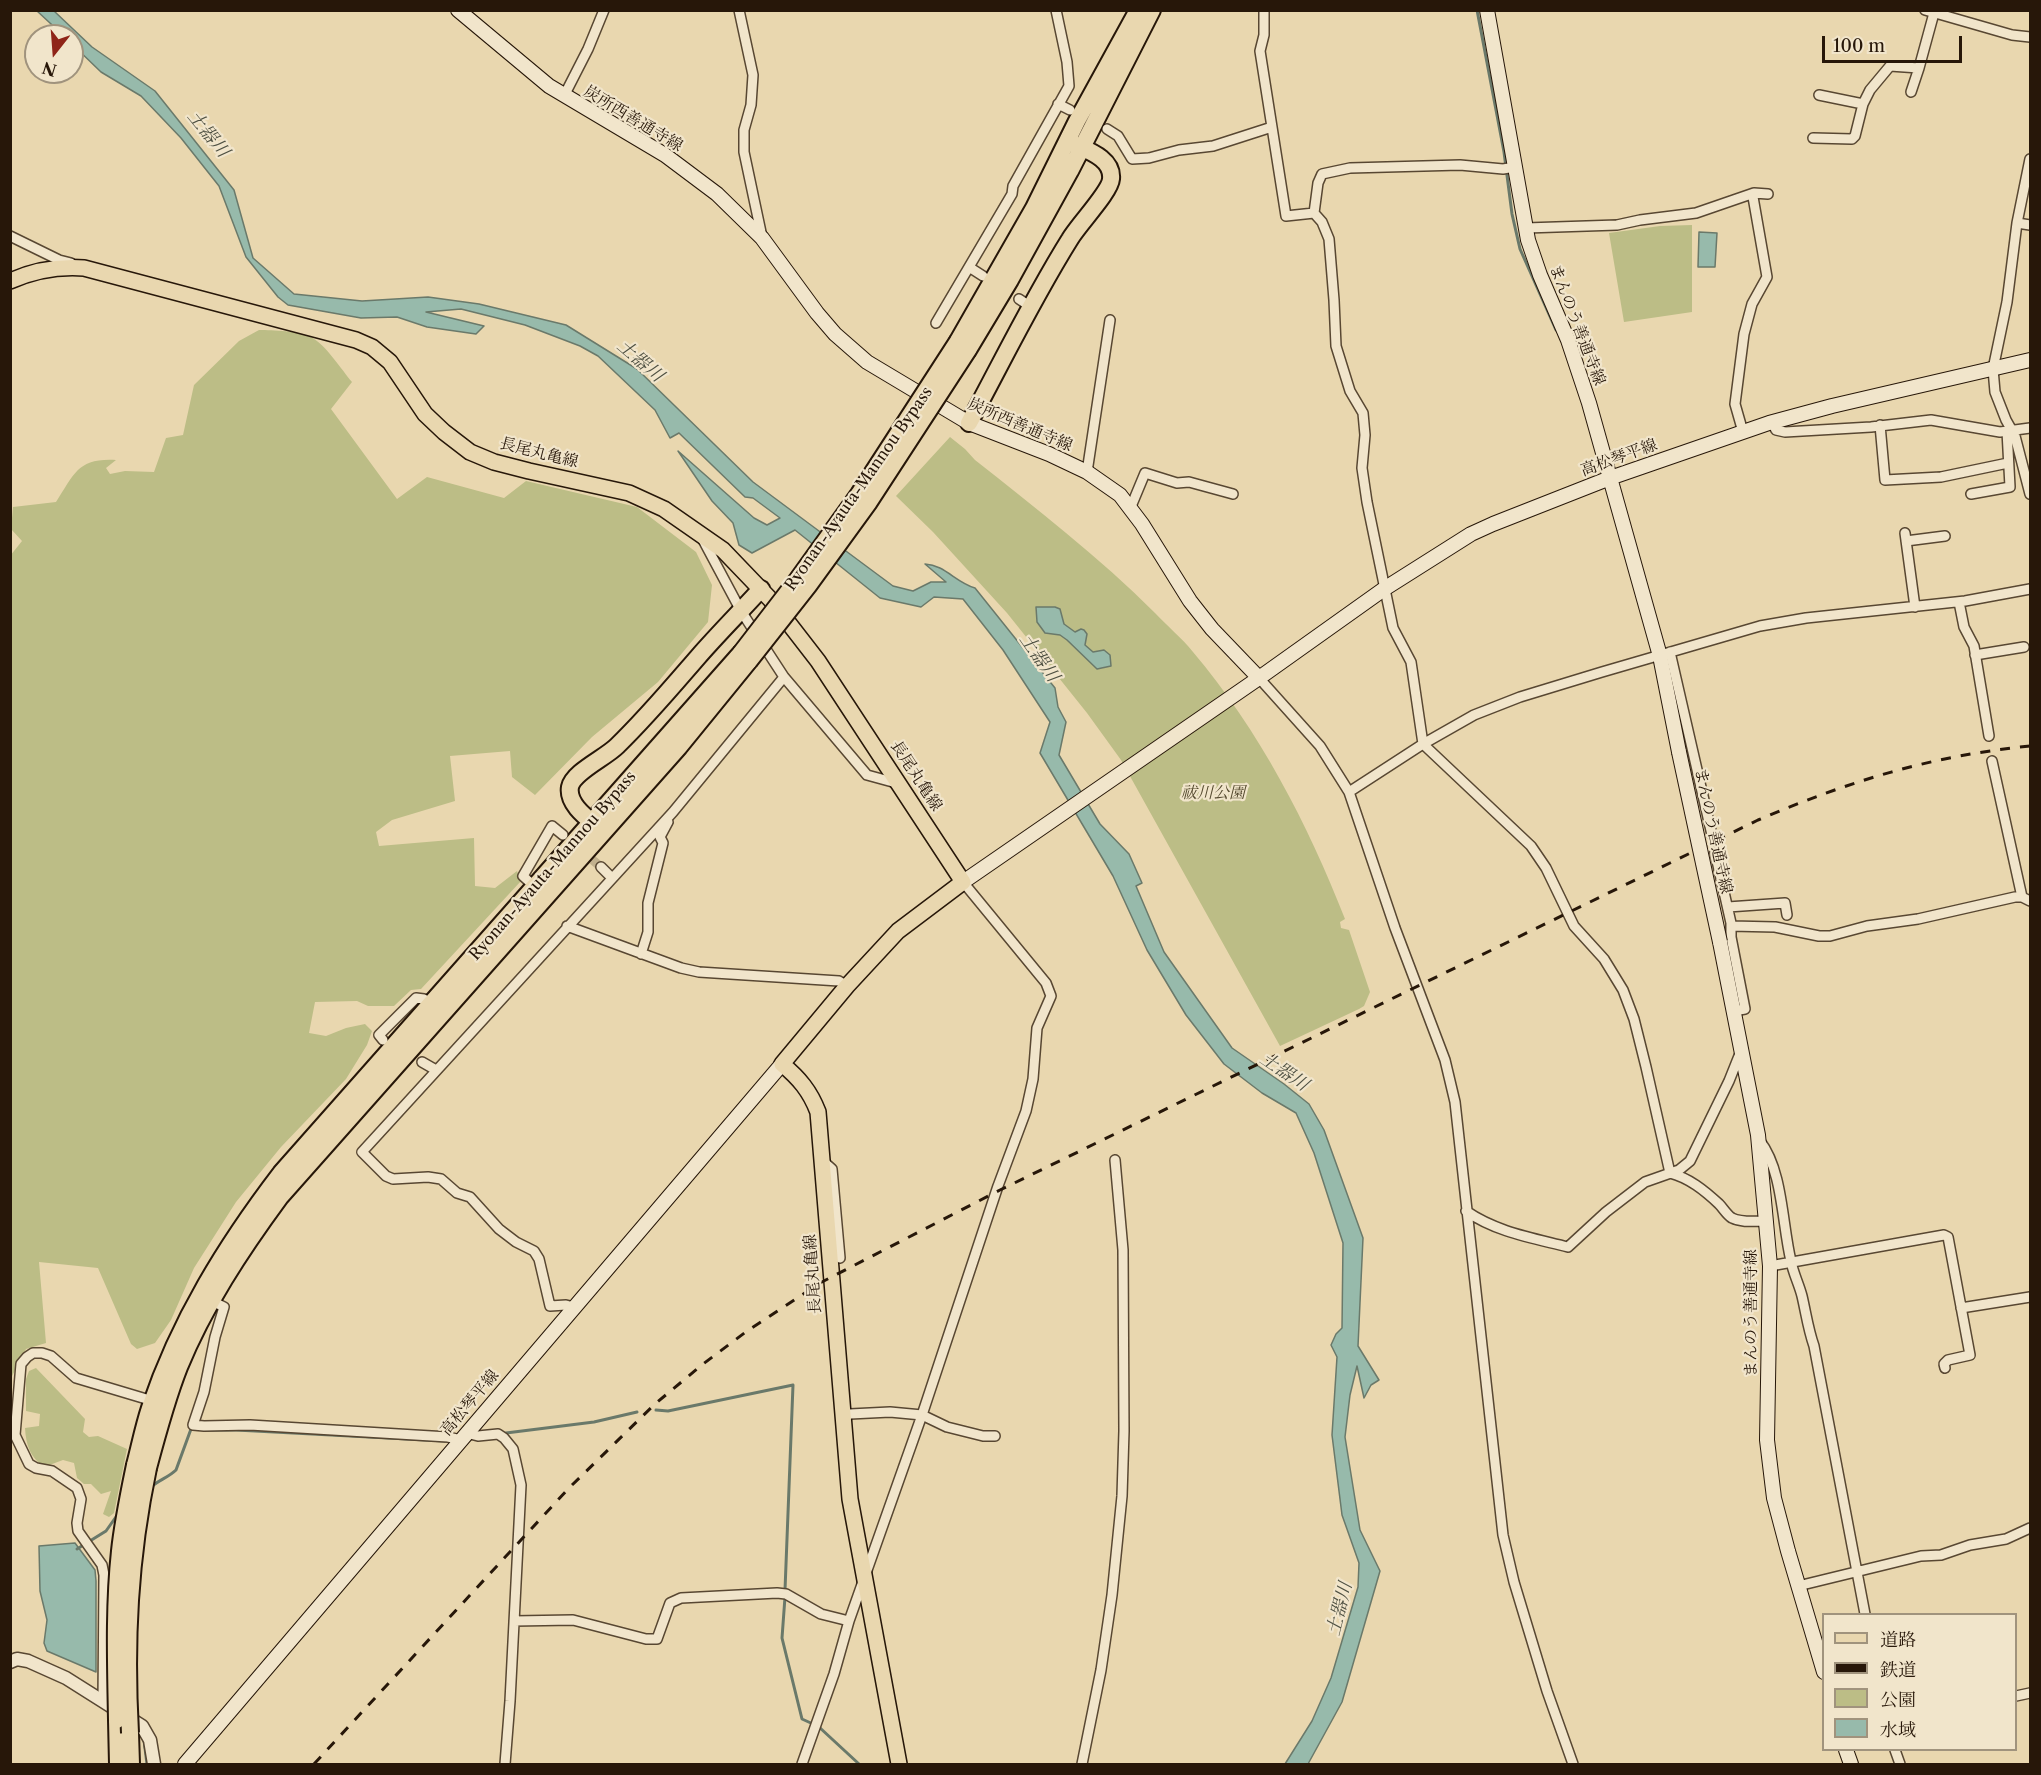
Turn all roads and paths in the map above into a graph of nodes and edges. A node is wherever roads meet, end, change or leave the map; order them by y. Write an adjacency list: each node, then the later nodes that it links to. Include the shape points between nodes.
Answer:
1 (458, 10): 14 (main road, 炭所西善通寺線)
2 (604, 10): 14 (street)
3 (739, 10): 31 (street, via 753,75 744,152)
4 (1056, 10): 15 (street, via 1070,77)
5 (1137, 10): 21 (highway, Ryonan-Ayauta-Mannou Bypass)
6 (1152, 10): 21 (highway, Ryonan-Ayauta-Mannou Bypass)
7 (1264, 10): 18 (street, via 1260,51)
8 (1487, 10): 23 (main road, まんのう善通寺線)
9 (1930, 12): 10 (street); 11 (street)
10 (2031, 37)
11 (1919, 68): 12 (street); 16 (street, via 1890,66)
12 (1911, 92)
13 (1819, 95): 16 (street)
14 (564, 96): 31 (main road, 炭所西善通寺線, via 665,155 717,194)
15 (1058, 104): 17 (street); 32 (street)
16 (1863, 104): 20 (street, via 1852,139)
17 (1070, 110)
18 (1272, 128): 19 (street, via 1213,146 1132,159 1118,136); 26 (street, via 1286,216)
19 (1107, 129)
20 (1813, 138)
21 (1075, 144): 40 (highway, via 1104,161 1110,170 1110,184 1025,303); 72 (highway, Ryonan-Ayauta-Mannou Bypass, bridge, via 1034,208 963,346 745,657)
22 (2031, 159): 27 (street)
23 (1509, 168): 26 (street, via 1460,165 1329,171 1322,174 1318,183); 29 (main road, まんのう善通寺線)
24 (1768, 194): 29 (street, via 1754,193 1696,213 1617,225)
25 (1753, 197): 45 (street, via 1768,278 1752,304 1744,334 1735,404)
26 (1314, 213): 56 (street, via 1329,239 1335,346 1350,391 1363,413 1362,468)
27 (2017, 223): 28 (street); 39 (street)
28 (2031, 225)
29 (1526, 228): 48 (main road, まんのう善通寺線, via 1531,252 1568,340)
30 (10, 236): 33 (street, via 59,260)
31 (762, 238): 40 (main road, 炭所西善通寺線, via 817,313 849,347 867,362)
32 (969, 267): 34 (street); 37 (street)
33 (108, 274): 35 (main road, 長尾丸亀線, via 64,266 41,269); 53 (main road, 長尾丸亀線, via 356,340 390,362 425,414 470,452 521,469 629,493 664,509)
34 (983, 276)
35 (10, 281)
36 (1110, 320): 47 (street)
37 (936, 323)
38 (2031, 360): 39 (main road, 高松琴平線)
39 (1993, 369): 41 (main road, 高松琴平線); 44 (street, via 1995,392)
40 (969, 423): 47 (main road, 炭所西善通寺線)
41 (1772, 423): 42 (street, via 1776,430 1785,432); 45 (main road, 高松琴平線)
42 (1880, 425): 44 (street, via 1931,420); 46 (street, via 1884,480 1941,477)
43 (2031, 428): 44 (street)
44 (2010, 431): 46 (street); 51 (street)
45 (1743, 432): 48 (main road, 高松琴平線)
46 (2008, 463): 50 (street, via 2010,487)
47 (1087, 472): 52 (main road, 炭所西善通寺線, via 1120,495)
48 (1610, 478): 56 (main road, 高松琴平線, via 1472,534); 62 (main road, まんのう善通寺線)
49 (1233, 494): 52 (street, via 1189,482 1159,482 1145,473)
50 (1971, 494)
51 (2031, 494)
52 (1130, 509): 65 (main road, 炭所西善通寺線, via 1208,625)
53 (700, 533): 55 (main road, 長尾丸亀線, via 723,550); 60 (street)
54 (1945, 536): 59 (street, via 1906,537 1914,562)
55 (761, 589): 60 (highway); 69 (main road, 長尾丸亀線, via 818,661)
56 (1384, 589): 65 (main road, 高松琴平線); 67 (street, via 1393,628 1411,662)
57 (2031, 589): 58 (street)
58 (1959, 602): 59 (street); 63 (street)
59 (1915, 607): 62 (street, via 1760,626)
60 (741, 611): 64 (street); 72 (highway, via 630,734 573,780 570,792 574,804)
61 (2024, 647): 63 (street)
62 (1665, 654): 67 (street, via 1520,697 1474,715); 73 (street); 90 (main road, まんのう善通寺線, bridge, via 1679,752)
63 (1975, 655): 66 (street)
64 (784, 677): 69 (street, via 867,776); 71 (street)
65 (1259, 678): 70 (street, via 1320,746); 78 (main road)
66 (1989, 736)
67 (1423, 744): 70 (street); 99 (street, via 1531,846 1574,926 1604,959 1623,990 1634,1019)
68 (1992, 760): 81 (street)
69 (900, 784): 78 (main road, 長尾丸亀線)
70 (1349, 792): 100 (street, via 1444,1060 1455,1102)
71 (673, 812): 77 (street); 87 (street, via 660,837 663,843 648,903 648,932)
72 (597, 827): 79 (highway, Ryonan-Ayauta-Mannou Bypass); 89 (highway, Ryonan-Ayauta-Mannou Bypass)
73 (1712, 834)
74 (563, 835): 79 (street, via 552,826 523,876)
75 (1715, 852): 83 (street)
76 (601, 867): 77 (street)
77 (612, 878): 85 (street)
78 (968, 878): 88 (main road, via 898,930); 111 (street, via 1046,983 1051,996 1037,1028 1026,1111)
79 (535, 887): 89 (highway, Ryonan-Ayauta-Mannou Bypass)
80 (1756, 894): 82 (street)
81 (2026, 899): 86 (street, via 1830,936 1775,927)
82 (1757, 905): 83 (street); 84 (street, via 1785,903)
83 (1728, 907): 86 (street)
84 (1787, 915)
85 (567, 926): 87 (street); 95 (street)
86 (1731, 926): 90 (street, via 1745,1009)
87 (641, 954): 88 (street, via 699,972 839,981)
88 (847, 986): 94 (main road)
89 (435, 1010): 91 (street, via 424,999 416,998 379,1035); 106 (highway, Ryonan-Ayauta-Mannou Bypass, via 280,1197); 110 (highway, Ryonan-Ayauta-Mannou Bypass, via 281,1173 235,1235 192,1308)
90 (1734, 1011): 92 (main road, まんのう善通寺線)
91 (383, 1040)
92 (1742, 1050): 96 (main road, まんのう善通寺線); 99 (street, via 1690,1161)
93 (422, 1062): 95 (street)
94 (782, 1064): 98 (main road, 長尾丸亀線, via 811,1095 818,1112); 107 (main road, 高松琴平線)
95 (436, 1070): 107 (street, via 362,1152 393,1179 441,1179 470,1197 499,1229 534,1251 550,1306)
96 (1758, 1139): 101 (main road, まんのう善通寺線); 103 (street, via 1768,1151)
97 (1115, 1160): 133 (street, via 1123,1250 1122,1496 1101,1670)
98 (823, 1161): 102 (street, via 832,1169); 112 (main road, 長尾丸亀線)
99 (1670, 1173): 100 (street, via 1645,1182 1568,1246 1483,1223); 101 (street, via 1695,1184 1731,1217 1746,1222)
100 (1466, 1211): 134 (street, via 1503,1535 1547,1691)
101 (1766, 1221): 104 (main road, まんのう善通寺線)
102 (840, 1258)
103 (1791, 1262): 104 (street); 108 (street, via 1944,1235 1948,1237); 117 (street, via 1814,1346)
104 (1770, 1266): 119 (main road, まんのう善通寺線, via 1767,1440 1774,1498)
105 (2031, 1298): 108 (street)
106 (212, 1301): 114 (street, via 224,1307 193,1425); 115 (highway, Ryonan-Ayauta-Mannou Bypass, via 180,1366)
107 (574, 1307): 114 (main road, 高松琴平線)
108 (1961, 1308): 109 (street, via 1970,1355 1948,1360)
109 (1945, 1368)
110 (153, 1401): 115 (highway, Ryonan-Ayauta-Mannou Bypass); 125 (street, via 76,1378 42,1353 33,1353 21,1364 15,1435 29,1464 52,1471 77,1488 81,1499 78,1531 102,1566)
111 (922, 1415): 112 (street, via 850,1414); 113 (street, via 947,1427); 118 (street)
112 (842, 1420): 118 (main road, 長尾丸亀線)
113 (995, 1436)
114 (464, 1437): 121 (street, via 498,1434 513,1449 518,1466 521,1485); 129 (main road, 高松琴平線)
115 (141, 1467): 126 (highway, Ryonan-Ayauta-Mannou Bypass, bridge, via 124,1518 116,1594); 127 (highway, Ryonan-Ayauta-Mannou Bypass, bridge, via 129,1596)
116 (2031, 1528): 117 (street, via 2006,1539 1970,1545 1941,1556 1921,1556)
117 (1858, 1571): 119 (street); 120 (street)
118 (864, 1581): 122 (street); 132 (main road, 長尾丸亀線)
119 (1798, 1586): 124 (main road, まんのう善通寺線)
120 (1864, 1613)
121 (514, 1621): 122 (street, via 573,1620 657,1639 670,1603 681,1598 777,1593 821,1614); 130 (street)
122 (849, 1621): 131 (street)
123 (10, 1662): 125 (street, via 28,1661 66,1678)
124 (1822, 1665)
125 (103, 1702): 128 (street, via 142,1726 150,1740)
126 (118, 1764)
127 (131, 1764)
128 (154, 1764)
129 (185, 1764)
130 (505, 1764)
131 (802, 1764)
132 (898, 1764)
133 (1082, 1764)
134 (1573, 1764)

